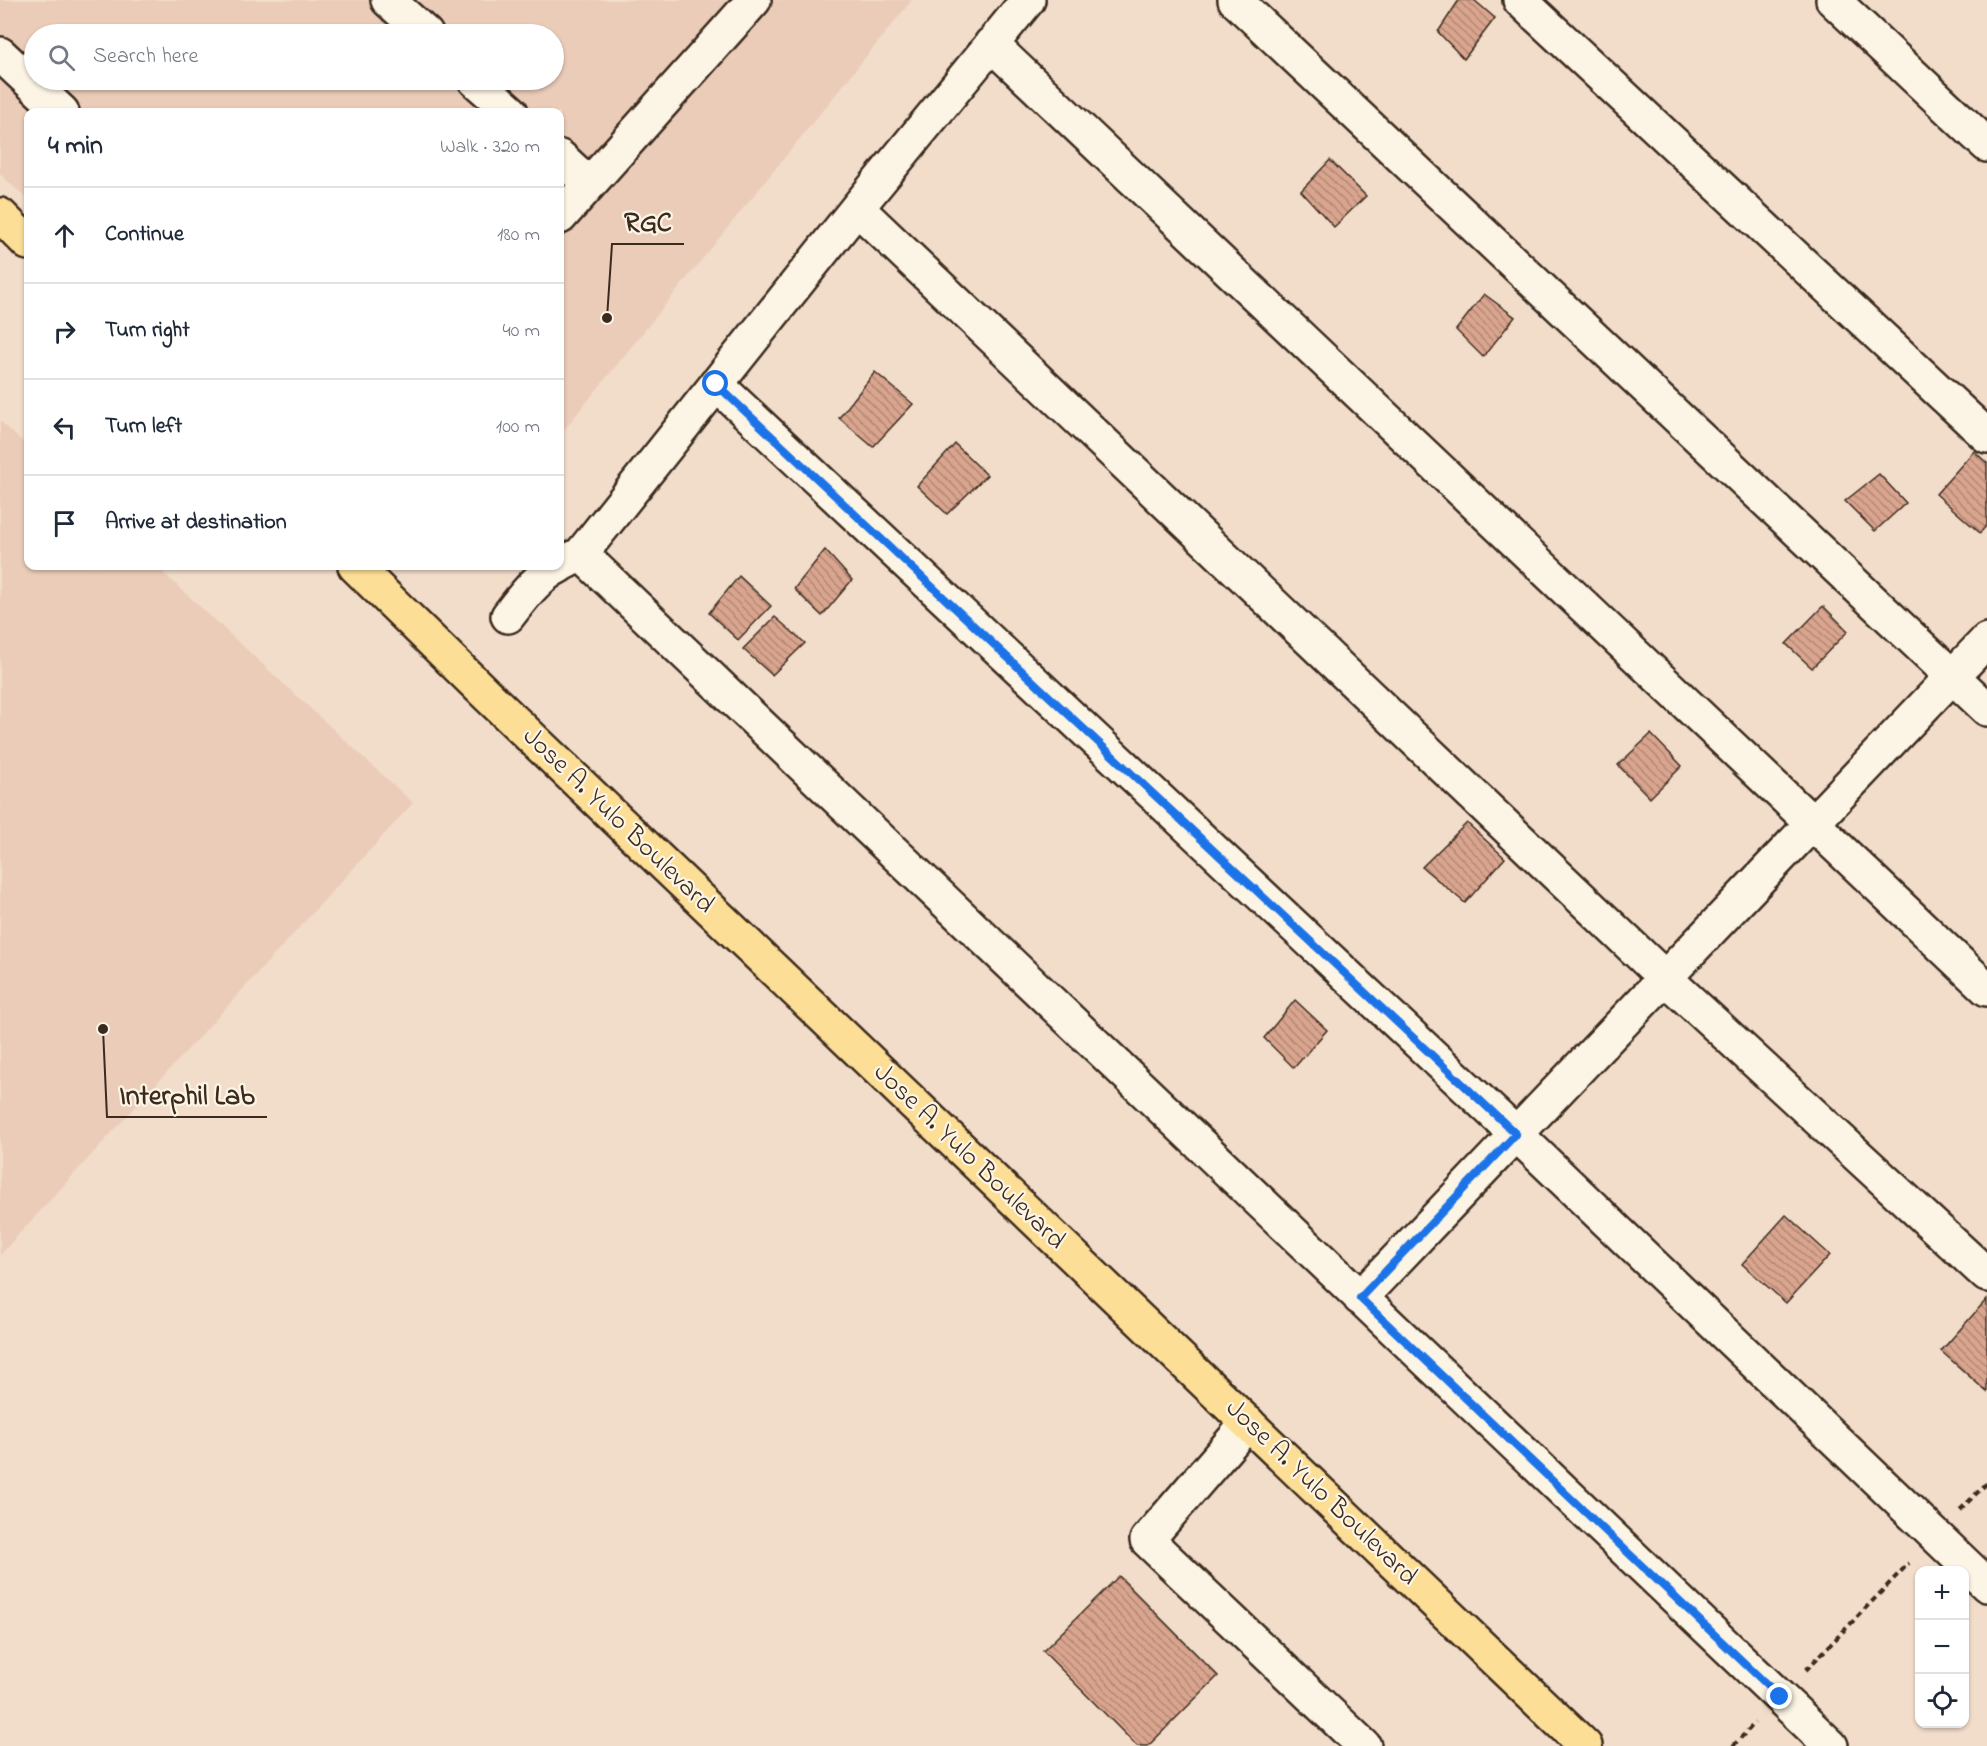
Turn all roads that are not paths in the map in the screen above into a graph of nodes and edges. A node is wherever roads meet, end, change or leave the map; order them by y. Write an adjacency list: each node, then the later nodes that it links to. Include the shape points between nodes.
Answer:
1 (388, 0): 7 (street)
2 (754, 0): 17 (street)
3 (1028, 0): 8 (street)
4 (1235, 0): 29 (street)
5 (1520, 0): 23 (street)
6 (1833, 0): 15 (street)
7 (415, 24)
8 (991, 44): 18 (street); 31 (street)
9 (0, 54): 10 (street)
10 (24, 76)
11 (38, 90): 13 (street)
12 (486, 90): 14 (street)
13 (58, 108)
14 (506, 108)
15 (1987, 145)
16 (564, 161): 17 (street)
17 (589, 184): 19 (street)
18 (857, 208): 22 (street); 32 (street)
19 (564, 212)
20 (0, 215): 21 (main road)
21 (24, 239)
22 (716, 384): 24 (street); 34 (street)
23 (1987, 436)
24 (566, 562): 36 (street)
25 (359, 570): 37 (main road, Jose A. Yulo Boulevard)
26 (550, 570): 27 (street, via 530,587)
27 (508, 616)
28 (1987, 639): 29 (street)
29 (1952, 676): 30 (street); 31 (street)
30 (1987, 709)
31 (1812, 823): 32 (street); 33 (street)
32 (1665, 978): 34 (street); 35 (street)
33 (1987, 990)
34 (1516, 1134): 36 (street); 38 (street)
35 (1987, 1275)
36 (1360, 1298): 41 (street)
37 (1248, 1423): 39 (street, via 1147,1540); 40 (main road, Jose A. Yulo Boulevard)
38 (1987, 1585)
39 (1364, 1746)
40 (1585, 1746)
41 (1831, 1746)

